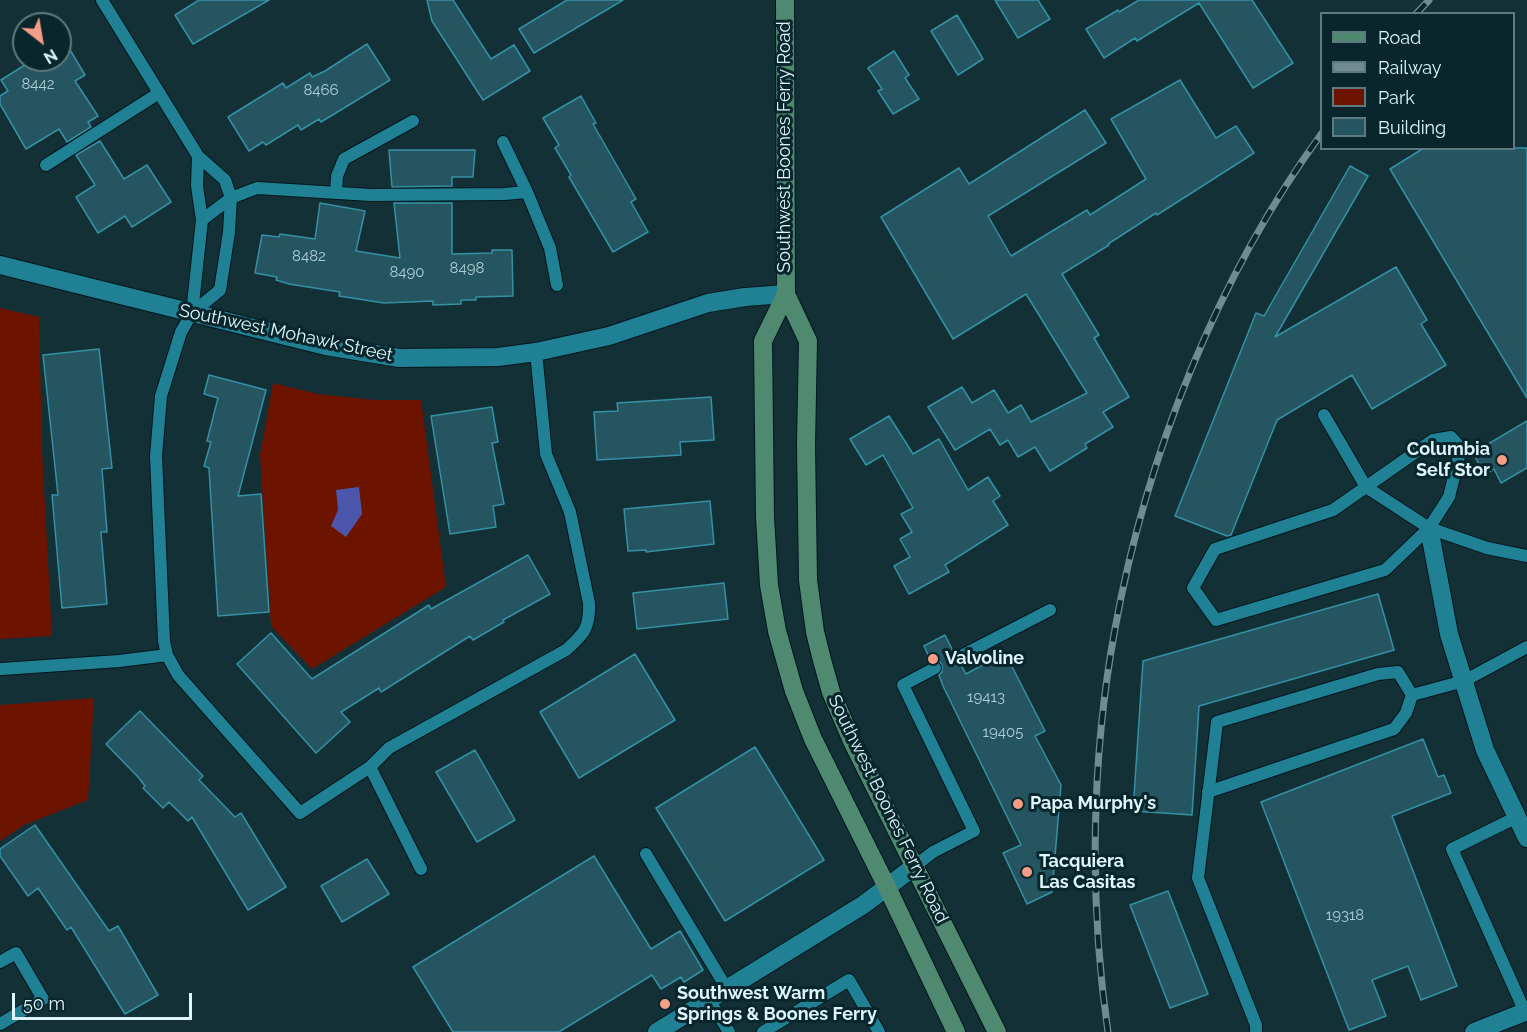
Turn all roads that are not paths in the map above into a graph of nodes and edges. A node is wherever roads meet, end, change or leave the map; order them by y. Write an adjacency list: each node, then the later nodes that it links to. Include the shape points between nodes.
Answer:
1 (102, 0): 3 (lane)
2 (785, 0): 14 (main road, Southwest Boones Ferry Road)
3 (159, 93): 6 (lane); 7 (lane)
4 (413, 121): 8 (lane, via 344,159)
5 (503, 142): 9 (lane)
6 (198, 156): 10 (lane, via 225,180); 11 (lane)
7 (46, 165)
8 (336, 192): 9 (lane); 10 (lane, via 257,188)
9 (527, 192): 13 (lane, via 549,248)
10 (231, 198): 11 (lane); 15 (lane, via 220,290)
11 (202, 220): 15 (lane)
12 (0, 265): 15 (street, Southwest Mohawk Street)
13 (557, 285)
14 (786, 294): 16 (street, Southwest Mohawk Street, via 708,303 609,336); 34 (main road, Southwest Boones Ferry Road, via 808,341 808,580 815,632 835,702); 36 (main road, Southwest Boones Ferry Road, via 763,341 765,517 772,608 794,691 813,739)
15 (192, 313): 16 (street, Southwest Mohawk Street, via 326,346 399,358 498,357); 23 (lane, via 161,396 156,456)
16 (536, 352): 29 (lane, via 546,454 570,512 590,618 583,635 566,650 389,748)
17 (1324, 415): 18 (lane)
18 (1366, 487): 19 (lane); 19 (lane, via 1433,440 1451,437 1461,448 1449,497); 19 (lane, via 1333,510 1215,549 1193,588 1216,620 1385,570)
19 (1429, 528): 20 (lane, via 1487,548); 27 (street, via 1449,634)
20 (1527, 556)
21 (1050, 610): 24 (lane)
22 (1527, 647): 27 (lane)
23 (167, 655): 26 (lane); 29 (lane, via 178,675 300,813)
24 (957, 658)
25 (935, 668): 34 (lane, via 903,685 974,831)
26 (2, 669)
27 (1464, 681): 28 (lane); 31 (street, via 1485,750)
28 (1412, 695): 30 (lane, via 1406,713 1394,729); 30 (lane, via 1398,672 1378,674 1217,722)
29 (370, 767): 35 (lane)
30 (1208, 792): 49 (lane, via 1197,878)
31 (1517, 817): 32 (street); 40 (lane, via 1452,849)
32 (1527, 837)
33 (646, 854): 38 (lane)
34 (915, 866): 36 (street); 48 (main road, Southwest Boones Ferry Road)
35 (421, 869)
36 (887, 886): 38 (street); 47 (main road, Southwest Boones Ferry Road)
37 (0, 962): 41 (lane, via 16,952 43,999)
38 (727, 989): 39 (street)
39 (709, 1000): 43 (street); 44 (lane)
40 (1526, 1012): 42 (street)
41 (0, 1024)
42 (1484, 1030)
43 (657, 1032)
44 (729, 1032)
45 (763, 1032): 46 (lane, via 849,981)
46 (879, 1032)
47 (956, 1032)
48 (997, 1032)
49 (1257, 1032)

